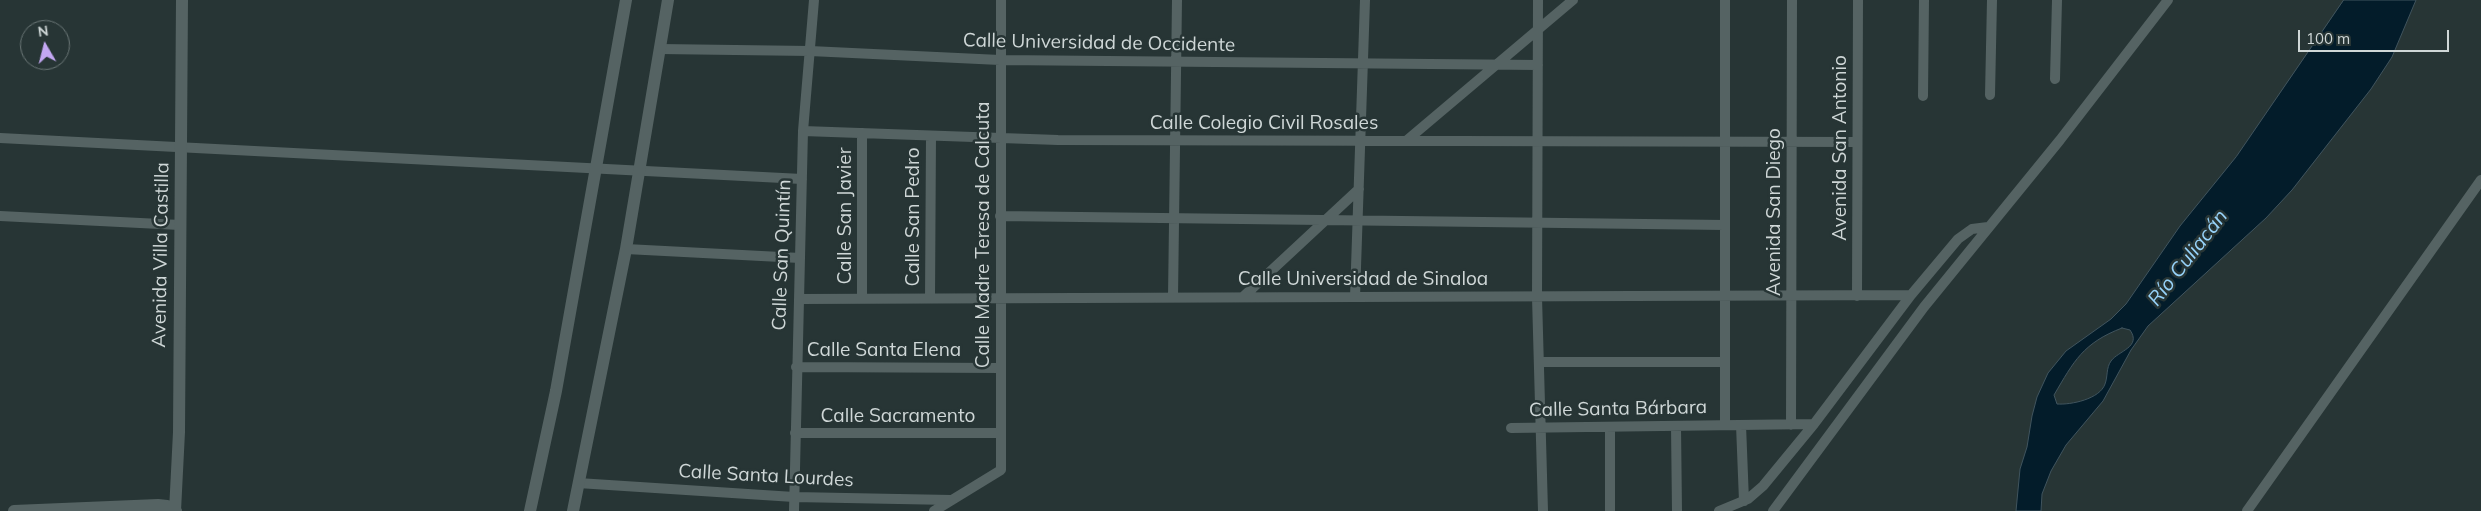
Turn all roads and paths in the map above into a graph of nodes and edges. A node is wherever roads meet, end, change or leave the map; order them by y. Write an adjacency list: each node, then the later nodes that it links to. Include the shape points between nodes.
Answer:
1 (182, 0): 40 (street, Avenida Villa Castilla)
2 (626, 0): 41 (street)
3 (668, 0): 18 (street)
4 (814, 0): 19 (street, Calle San Quintín)
5 (1001, 0): 20 (street, Calle Madre Teresa de Calcuta)
6 (1177, 0): 21 (street)
7 (1365, 0): 22 (street)
8 (1538, 0): 17 (street)
9 (1573, 0): 17 (street)
10 (1725, 0): 37 (street, Calle Santa Bárbara)
11 (1792, 0): 38 (street, Avenida San Diego)
12 (1858, 0): 39 (street, Avenida San Antonio)
13 (1924, 0): 27 (street)
14 (1992, 0): 26 (street)
15 (2057, 0): 25 (street)
16 (2168, 0): 54 (street)
17 (1538, 30): 23 (street); 24 (street)
18 (660, 49): 19 (street, Calle Universidad de Occidente); 42 (street)
19 (810, 51): 20 (street, Calle Universidad de Occidente); 28 (street, Calle San Quintín)
20 (1000, 60): 21 (street, Calle Universidad de Occidente); 32 (street, Calle Madre Teresa de Calcuta)
21 (1176, 62): 22 (street, Calle Universidad de Occidente); 33 (street)
22 (1363, 63): 23 (street, Calle Universidad de Occidente); 34 (street)
23 (1495, 64): 24 (street, Calle Universidad de Occidente); 35 (street)
24 (1538, 65): 36 (street)
25 (2055, 79)
26 (1990, 95)
27 (1923, 96)
28 (803, 131): 29 (street, Calle Colegio Civil Rosales); 43 (street, Calle San Quintín)
29 (862, 133): 30 (street, Calle Colegio Civil Rosales); 65 (street, Calle San Javier)
30 (931, 136): 32 (street, Calle Colegio Civil Rosales); 66 (street, Calle San Pedro)
31 (0, 138): 40 (street)
32 (1000, 138): 33 (street, Calle Colegio Civil Rosales); 47 (street, Calle Madre Teresa de Calcuta)
33 (1175, 140): 34 (street, Calle Colegio Civil Rosales); 48 (street)
34 (1360, 141): 35 (street, Calle Colegio Civil Rosales); 45 (street)
35 (1406, 141): 36 (street, Calle Colegio Civil Rosales)
36 (1538, 141): 37 (street, Calle Colegio Civil Rosales); 51 (street)
37 (1725, 142): 38 (street, Calle Colegio Civil Rosales); 53 (street, Calle Santa Bárbara)
38 (1792, 142): 39 (street, Calle Colegio Civil Rosales); 64 (street, Avenida San Diego)
39 (1857, 142): 58 (street, Avenida San Antonio)
40 (182, 148): 41 (street); 52 (street, Avenida Villa Castilla)
41 (596, 167): 42 (street); 89 (street, via 556,391)
42 (637, 171): 43 (street); 55 (street)
43 (802, 178): 56 (street, Calle San Quintín)
44 (2481, 180): 98 (street)
45 (1358, 189): 49 (street); 50 (street)
46 (0, 216): 52 (street)
47 (1000, 216): 48 (street); 67 (street, Calle Madre Teresa de Calcuta)
48 (1174, 219): 49 (street); 60 (street)
49 (1324, 221): 50 (street); 57 (street)
50 (1358, 221): 51 (street); 61 (street)
51 (1537, 223): 53 (street); 62 (street)
52 (180, 225): 88 (street, Avenida Villa Castilla)
53 (1725, 225): 63 (street, Calle Santa Bárbara)
54 (1988, 228): 59 (street, via 1972,229 1962,235); 97 (street, via 1924,307)
55 (626, 249): 56 (street); 83 (street)
56 (800, 258): 68 (street, Calle San Quintín)
57 (1244, 296): 60 (street, Calle Universidad de Sinaloa); 61 (street, Calle Universidad de Sinaloa)
58 (1857, 296): 59 (street, Calle Universidad de Sinaloa); 64 (street, Calle Universidad de Sinaloa)
59 (1911, 296): 73 (street)
60 (1173, 297): 67 (street, Calle Universidad de Sinaloa)
61 (1355, 297): 62 (street, Calle Universidad de Sinaloa)
62 (1537, 297): 63 (street, Calle Universidad de Sinaloa); 69 (street)
63 (1725, 297): 64 (street, Calle Universidad de Sinaloa); 70 (street, Calle Santa Bárbara)
64 (1791, 297): 75 (street, Avenida San Diego)
65 (862, 298): 66 (street, Calle Universidad de Sinaloa); 68 (street, Calle Universidad de Sinaloa)
66 (930, 298): 67 (street, Calle Universidad de Sinaloa)
67 (1000, 298): 72 (street, Calle Madre Teresa de Calcuta)
68 (799, 299): 71 (street, Calle San Quintín)
69 (1539, 362): 70 (street); 78 (street)
70 (1725, 362): 77 (street, Calle Santa Bárbara)
71 (796, 367): 72 (street, Calle Santa Elena); 81 (street, Calle San Quintín)
72 (1001, 368): 82 (street, Calle Madre Teresa de Calcuta)
73 (1814, 424): 75 (street, Calle Santa Bárbara); 86 (street, via 1762,486)
74 (1742, 425): 75 (street, Calle Santa Bárbara); 77 (street, Calle Santa Bárbara); 86 (street)
75 (1791, 425)
76 (1676, 426): 77 (street, Calle Santa Bárbara); 80 (street, Calle Santa Bárbara); 95 (street)
77 (1725, 426)
78 (1541, 427): 79 (street, Calle Santa Bárbara); 80 (street, Calle Santa Bárbara); 93 (street)
79 (1511, 428)
80 (1610, 428): 94 (street)
81 (795, 433): 82 (street, Calle Sacramento); 84 (street, Calle San Quintín)
82 (1001, 433): 85 (street, Calle Madre Teresa de Calcuta, via 1001,470)
83 (578, 483): 84 (street, Calle Santa Lourdes); 90 (street)
84 (794, 497): 85 (street, Calle Santa Lourdes); 91 (street, Calle San Quintín)
85 (952, 500): 92 (street)
86 (1744, 501): 96 (street)
87 (14, 511): 88 (street, via 158,505)
88 (176, 511)
89 (530, 511)
90 (572, 511)
91 (794, 511)
92 (934, 511)
93 (1543, 511)
94 (1610, 511)
95 (1676, 511)
96 (1719, 511)
97 (1773, 511)
98 (2247, 511)

